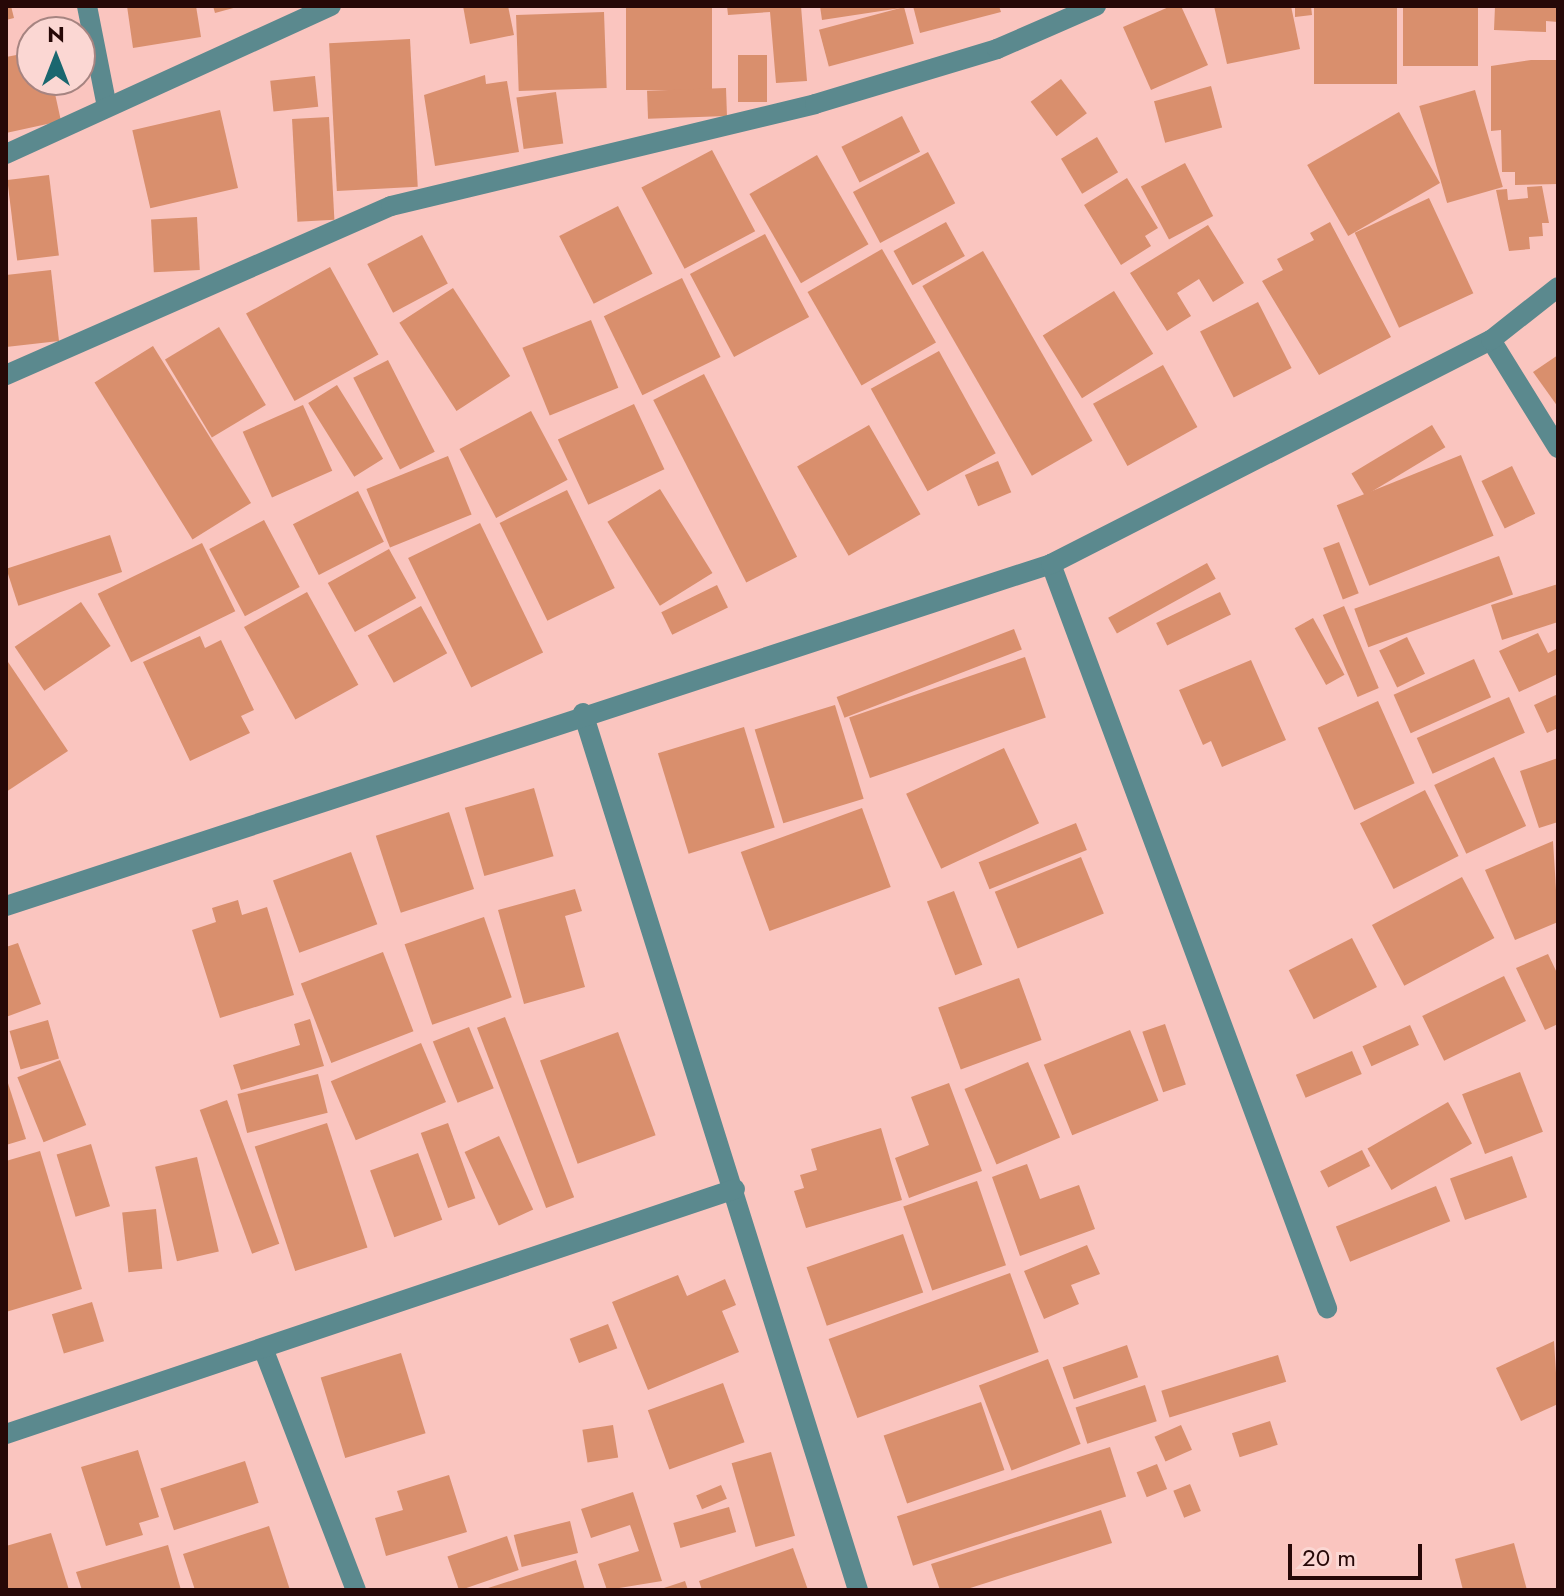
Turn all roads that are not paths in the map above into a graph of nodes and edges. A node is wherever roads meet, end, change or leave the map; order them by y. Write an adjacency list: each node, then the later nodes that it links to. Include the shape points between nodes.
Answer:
1 (87, 6): 4 (street)
2 (331, 6): 4 (street)
3 (1096, 6): 8 (street, via 997,49 815,104 391,206)
4 (106, 102): 5 (street)
5 (6, 154)
6 (1558, 287): 7 (street)
7 (1491, 340): 9 (street); 10 (street)
8 (6, 375)
9 (1558, 448)
10 (1051, 564): 11 (street); 14 (street)
11 (583, 713): 12 (street); 13 (street)
12 (6, 906)
13 (735, 1189): 15 (street); 18 (street)
14 (1327, 1308)
15 (263, 1348): 16 (street); 17 (street)
16 (6, 1434)
17 (356, 1590)
18 (858, 1590)

